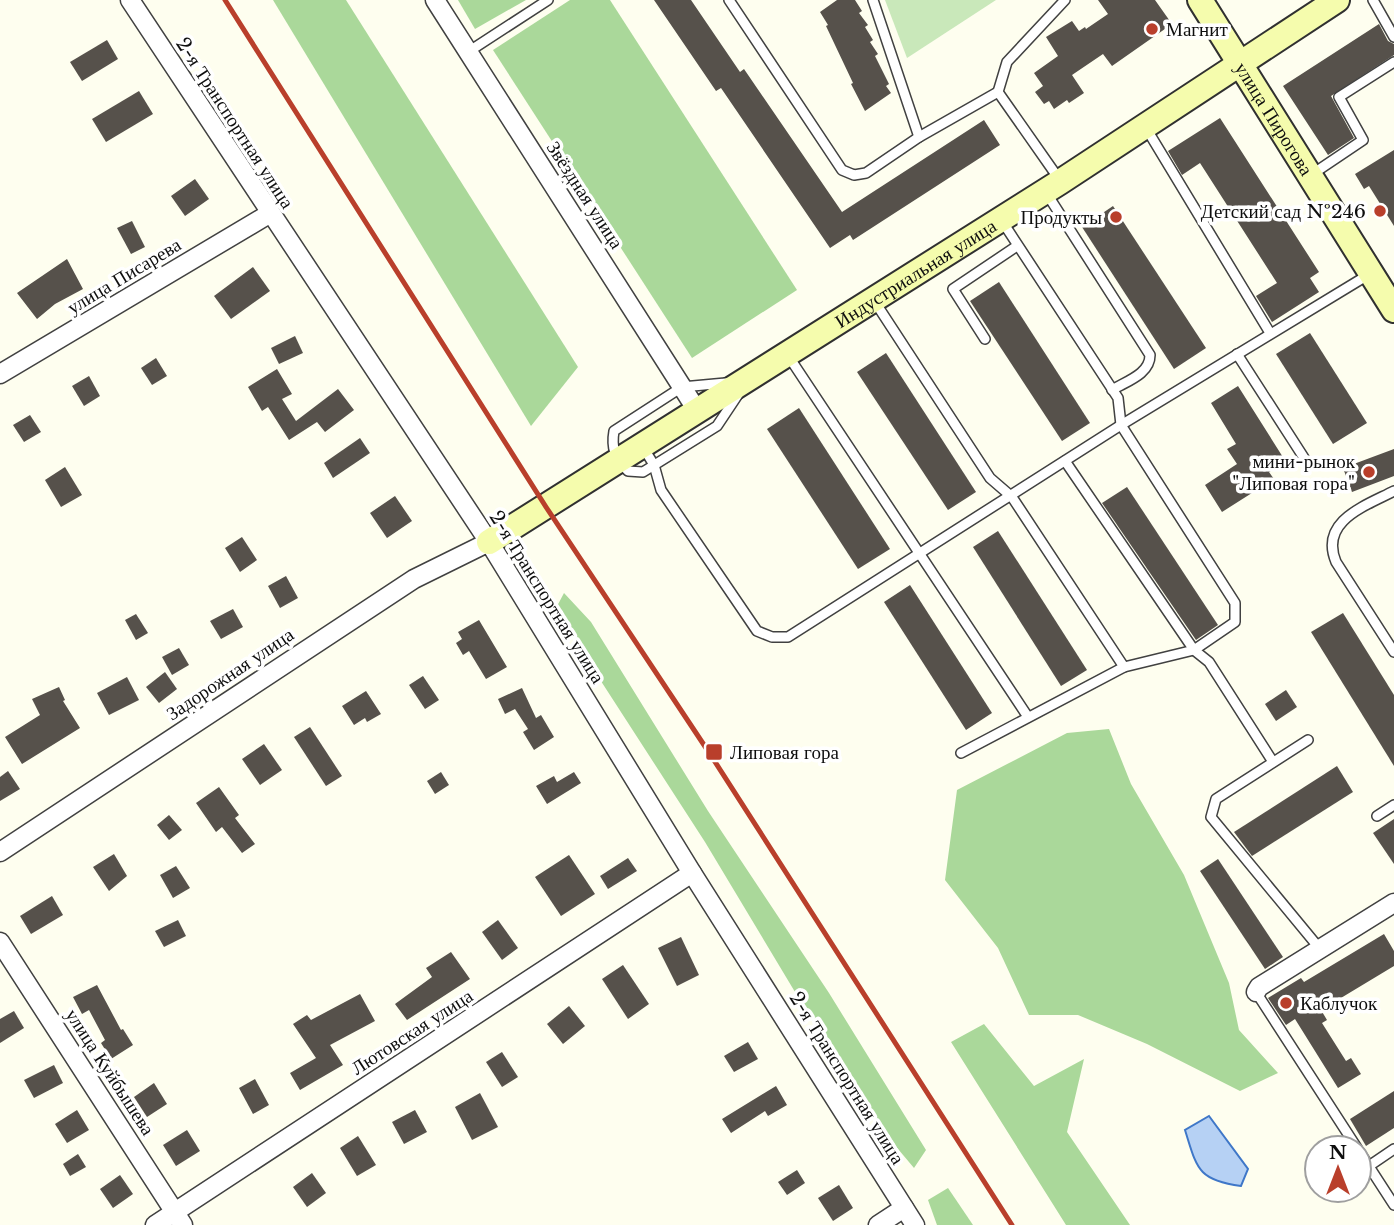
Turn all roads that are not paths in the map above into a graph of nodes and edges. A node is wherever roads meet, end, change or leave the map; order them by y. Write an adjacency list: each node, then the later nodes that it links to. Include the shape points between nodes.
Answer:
1 (130, 0): 19 (street, 2-я Транспортная улица)
2 (435, 0): 11 (street, Звёздная улица)
3 (548, 0): 11 (lane)
4 (729, 0): 16 (lane, via 842,170 866,173)
5 (873, 0): 16 (lane)
6 (1065, 0): 14 (lane, via 1007,62)
7 (1200, 0): 13 (street, улица Пирогова)
8 (1337, 0): 13 (street, Индустриальная улица)
9 (1373, 0): 10 (lane)
10 (1394, 37)
11 (468, 52): 31 (street, Звёздная улица)
12 (1394, 62): 17 (lane, via 1339,97 1363,140)
13 (1241, 66): 15 (street, Индустриальная улица); 17 (street, улица Пирогова)
14 (998, 92): 16 (lane); 18 (lane)
15 (1146, 127): 18 (street, Индустриальная улица); 25 (lane)
16 (919, 137)
17 (1309, 176): 22 (street, улица Пирогова)
18 (1053, 186): 20 (street, Индустриальная улица); 32 (lane, via 1150,355 1145,371)
19 (269, 214): 29 (street, улица Писарева); 41 (street, 2-я Транспортная улица)
20 (1002, 219): 21 (lane); 23 (street, Индустриальная улица)
21 (1017, 246): 26 (lane, via 953,289); 32 (lane)
22 (1370, 274): 24 (street, улица Пирогова); 25 (lane)
23 (874, 301): 28 (street, Индустриальная улица); 40 (lane, via 990,478)
24 (1394, 310)
25 (1270, 333): 27 (lane)
26 (985, 339)
27 (1237, 354): 34 (lane); 37 (lane)
28 (788, 355): 30 (street, Индустриальная улица); 42 (lane)
29 (0, 374)
30 (747, 381): 31 (lane); 33 (street, Индустриальная улица); 35 (lane, via 717,426)
31 (682, 387): 33 (street, Звёздная улица); 38 (lane, via 614,431 612,443)
32 (1112, 390): 34 (lane, via 1118,398)
33 (698, 412): 35 (street, Индустриальная улица)
34 (1122, 425): 36 (lane); 43 (lane, via 1235,603 1235,622)
35 (648, 456): 38 (street, Индустриальная улица); 42 (lane, via 661,490 757,631 772,637 788,638)
36 (1065, 461): 40 (lane); 43 (lane)
37 (1306, 461)
38 (619, 462): 41 (street, Индустриальная улица)
39 (1394, 491): 44 (lane, via 1346,517 1334,531 1332,545 1336,562)
40 (1012, 497): 42 (lane); 45 (lane)
41 (489, 542): 52 (street, Задорожная улица, via 393,592); 53 (street, 2-я Транспортная улица)
42 (920, 554): 46 (lane)
43 (1194, 650): 45 (lane); 49 (lane, via 1209,662)
44 (1394, 652)
45 (1124, 667): 46 (lane)
46 (1028, 717): 48 (lane)
47 (1308, 740): 49 (lane)
48 (961, 753)
49 (1273, 762): 56 (lane, via 1216,799 1211,817)
50 (1394, 805): 51 (lane)
51 (1377, 816)
52 (0, 852)
53 (692, 873): 63 (street, 2-я Транспортная улица); 64 (street, Лютовская улица)
54 (1394, 903): 56 (street)
55 (0, 942): 64 (street, улица Куйбышева)
56 (1320, 949): 57 (street)
57 (1256, 992): 58 (lane)
58 (1348, 1134)
59 (1394, 1149): 60 (lane)
60 (1373, 1163)
61 (1373, 1172): 62 (lane)
62 (1394, 1205)
63 (904, 1208): 66 (street); 67 (street, 2-я Транспортная улица)
64 (179, 1219): 65 (street, Лютовская улица)
65 (155, 1225)
66 (878, 1225)
67 (915, 1225)

